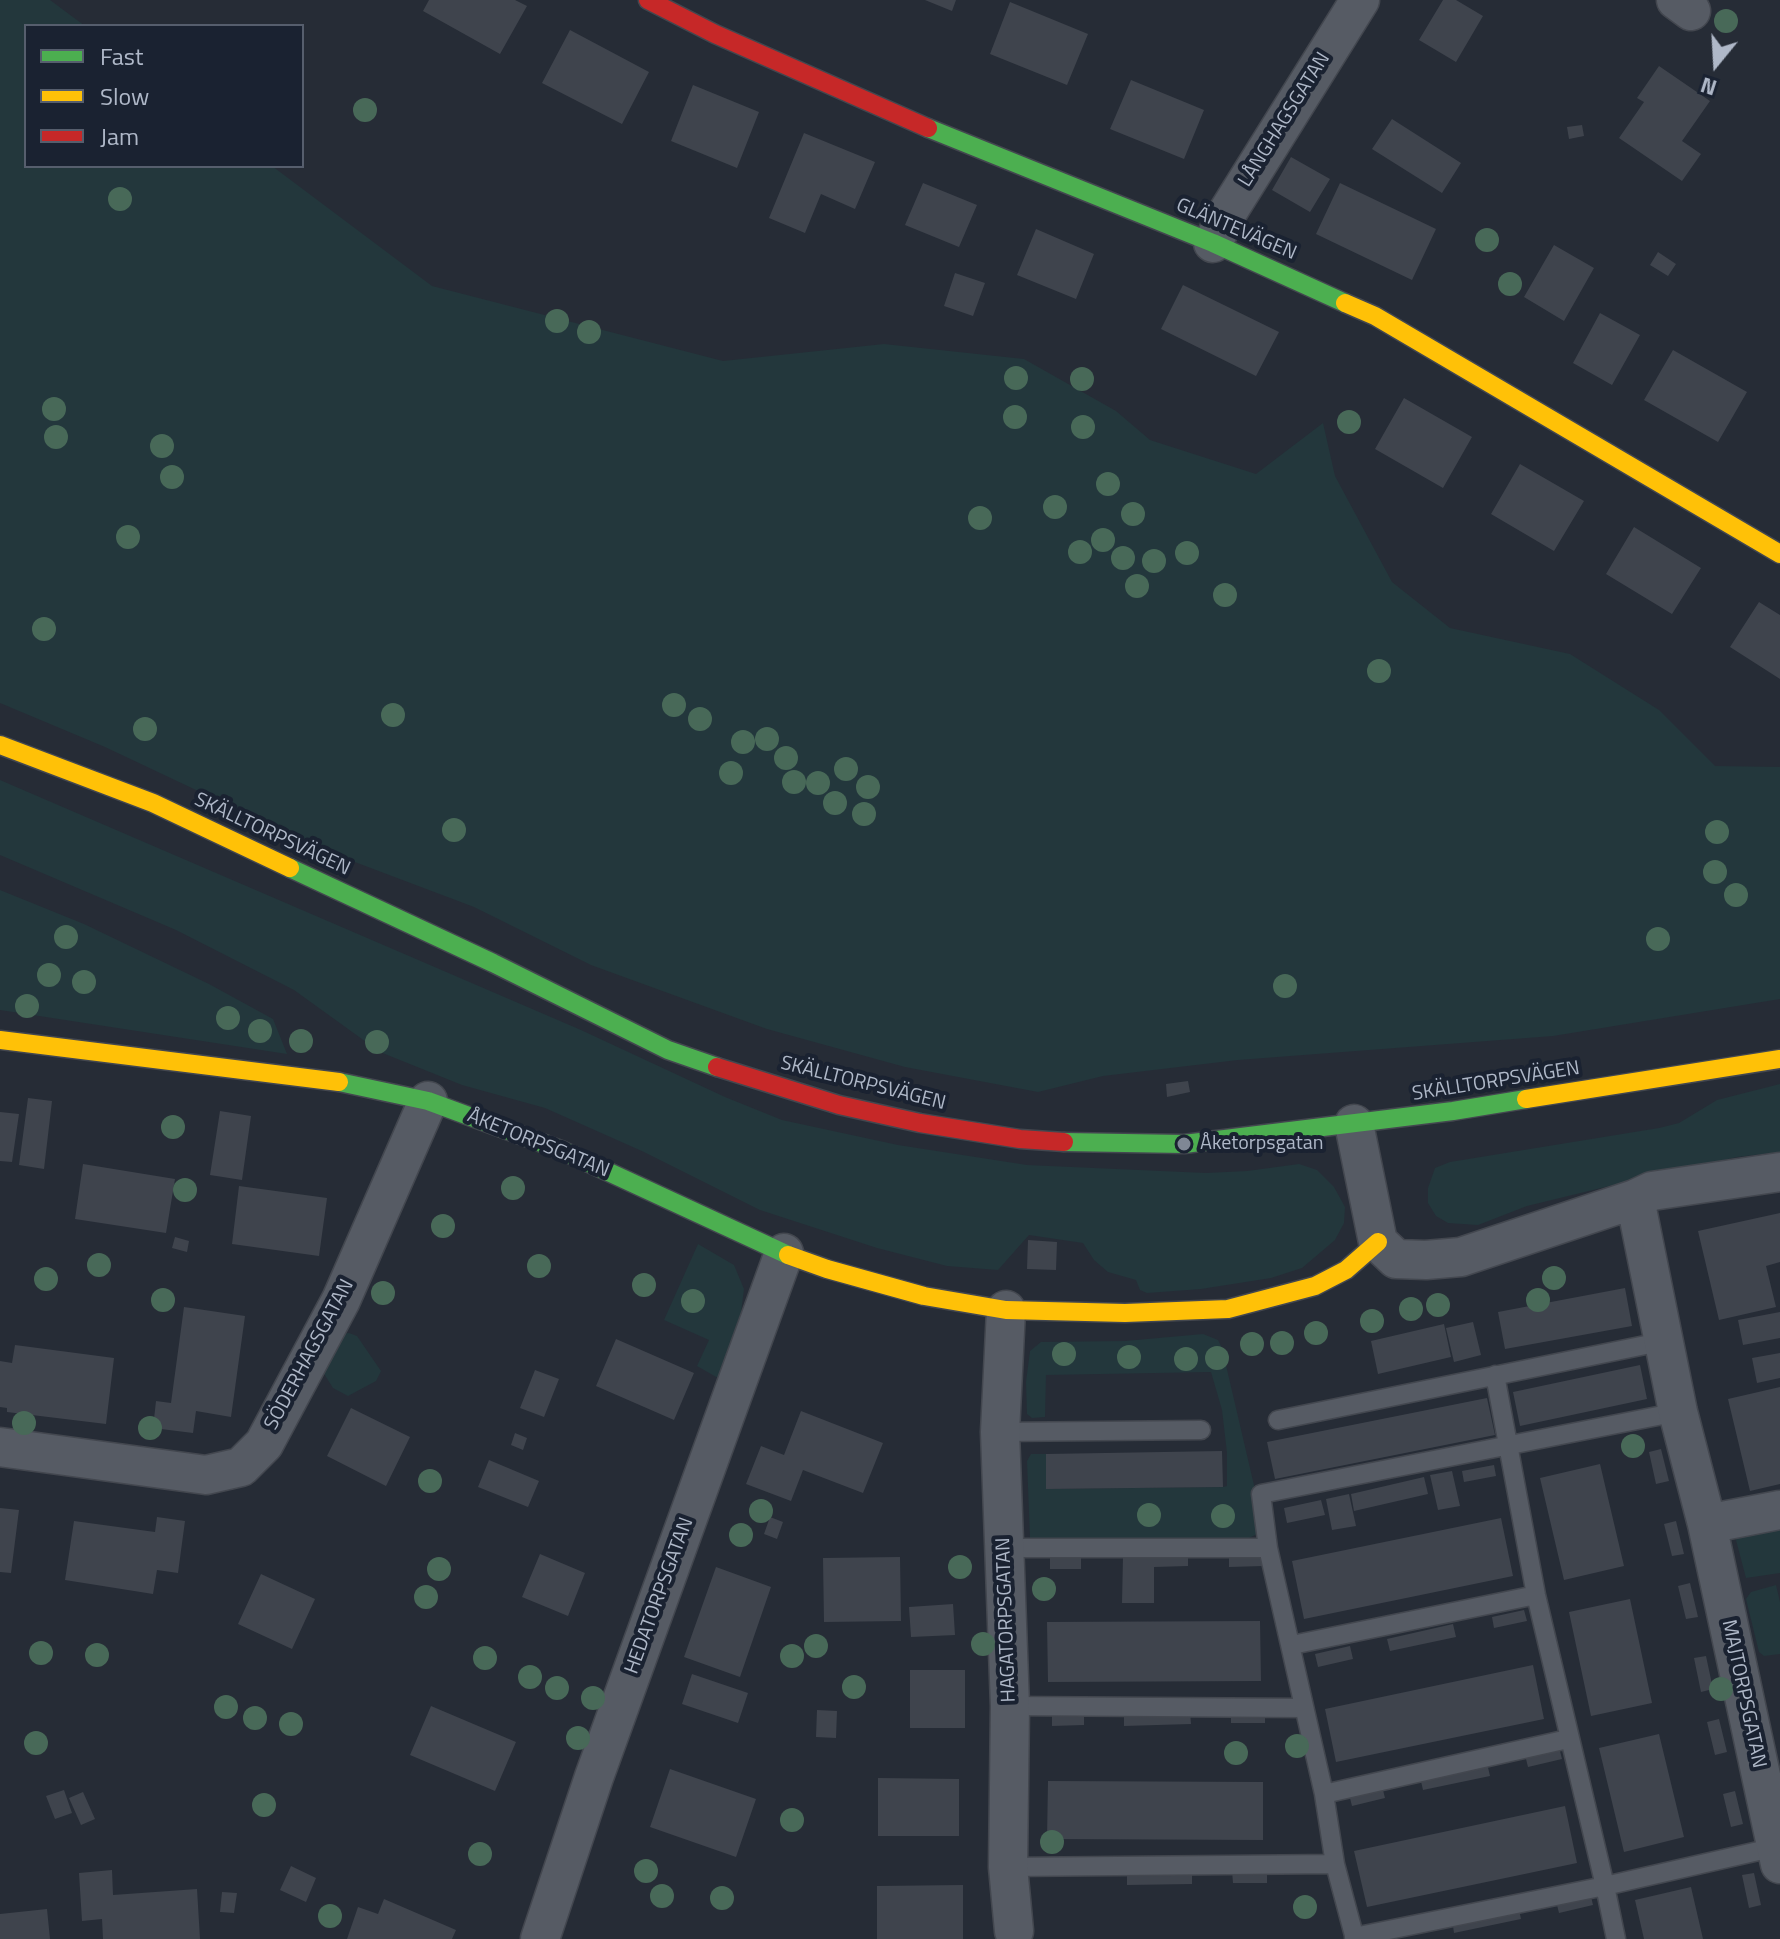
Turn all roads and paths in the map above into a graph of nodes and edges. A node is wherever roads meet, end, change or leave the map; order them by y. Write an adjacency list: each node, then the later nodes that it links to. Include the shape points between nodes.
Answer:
1 (648, 0): 3 (street, GLÄNTEVÄGEN, via 954,139)
2 (1360, 0): 3 (street, LÅNGHAGSGATAN)
3 (1213, 243): 4 (street, GLÄNTEVÄGEN, via 1375,316)
4 (1780, 554)
5 (0, 745): 9 (street, SKÄLLTORPSVÄGEN, via 153,803 668,1050 839,1105 1020,1139 1077,1143 1184,1144)
6 (0, 1040): 8 (street, ÅKETORPSGATAN, via 339,1082)
7 (1780, 1059): 9 (street, SKÄLLTORPSVÄGEN)
8 (428, 1101): 13 (street, ÅKETORPSGATAN, via 561,1150); 21 (street, SÖDERHAGSGATAN, via 341,1300 264,1444 241,1467 206,1475)
9 (1354, 1124): 12 (street)
10 (1780, 1172): 11 (street, via 1652,1191)
11 (1635, 1199): 12 (street, via 1461,1257 1396,1259); 15 (street, MAJTORPSGATAN)
12 (1378, 1242): 14 (street, ÅKETORPSGATAN, via 1346,1270 1315,1286 1228,1309)
13 (784, 1253): 14 (street, ÅKETORPSGATAN, via 924,1296); 39 (street, HEDATORPSGATAN)
14 (1006, 1310): 20 (street, HAGATORPSGATAN)
15 (1665, 1341): 16 (lane); 17 (street, MAJTORPSGATAN)
16 (1495, 1375): 18 (lane); 22 (lane)
17 (1678, 1412): 22 (lane); 24 (street, MAJTORPSGATAN)
18 (1278, 1420)
19 (1201, 1430): 20 (lane)
20 (1000, 1432): 25 (street, HAGATORPSGATAN)
21 (0, 1447)
22 (1508, 1447): 26 (lane, via 1261,1494); 27 (lane)
23 (1780, 1510): 24 (street)
24 (1707, 1524): 33 (street, MAJTORPSGATAN)
25 (1004, 1548): 26 (lane); 29 (street, HAGATORPSGATAN)
26 (1268, 1548): 28 (lane)
27 (1536, 1595): 28 (lane); 31 (lane)
28 (1292, 1645): 30 (lane)
29 (1010, 1706): 30 (lane); 35 (street, HAGATORPSGATAN)
30 (1303, 1708): 32 (lane)
31 (1568, 1739): 32 (lane); 36 (lane)
32 (1324, 1794): 34 (lane)
33 (1778, 1856): 36 (lane)
34 (1335, 1864): 35 (lane); 38 (lane)
35 (1008, 1867): 37 (street, HAGATORPSGATAN)
36 (1605, 1886): 38 (lane); 40 (lane)
37 (1014, 1931)
38 (1355, 1938)
39 (540, 1939)
40 (1616, 1939)

